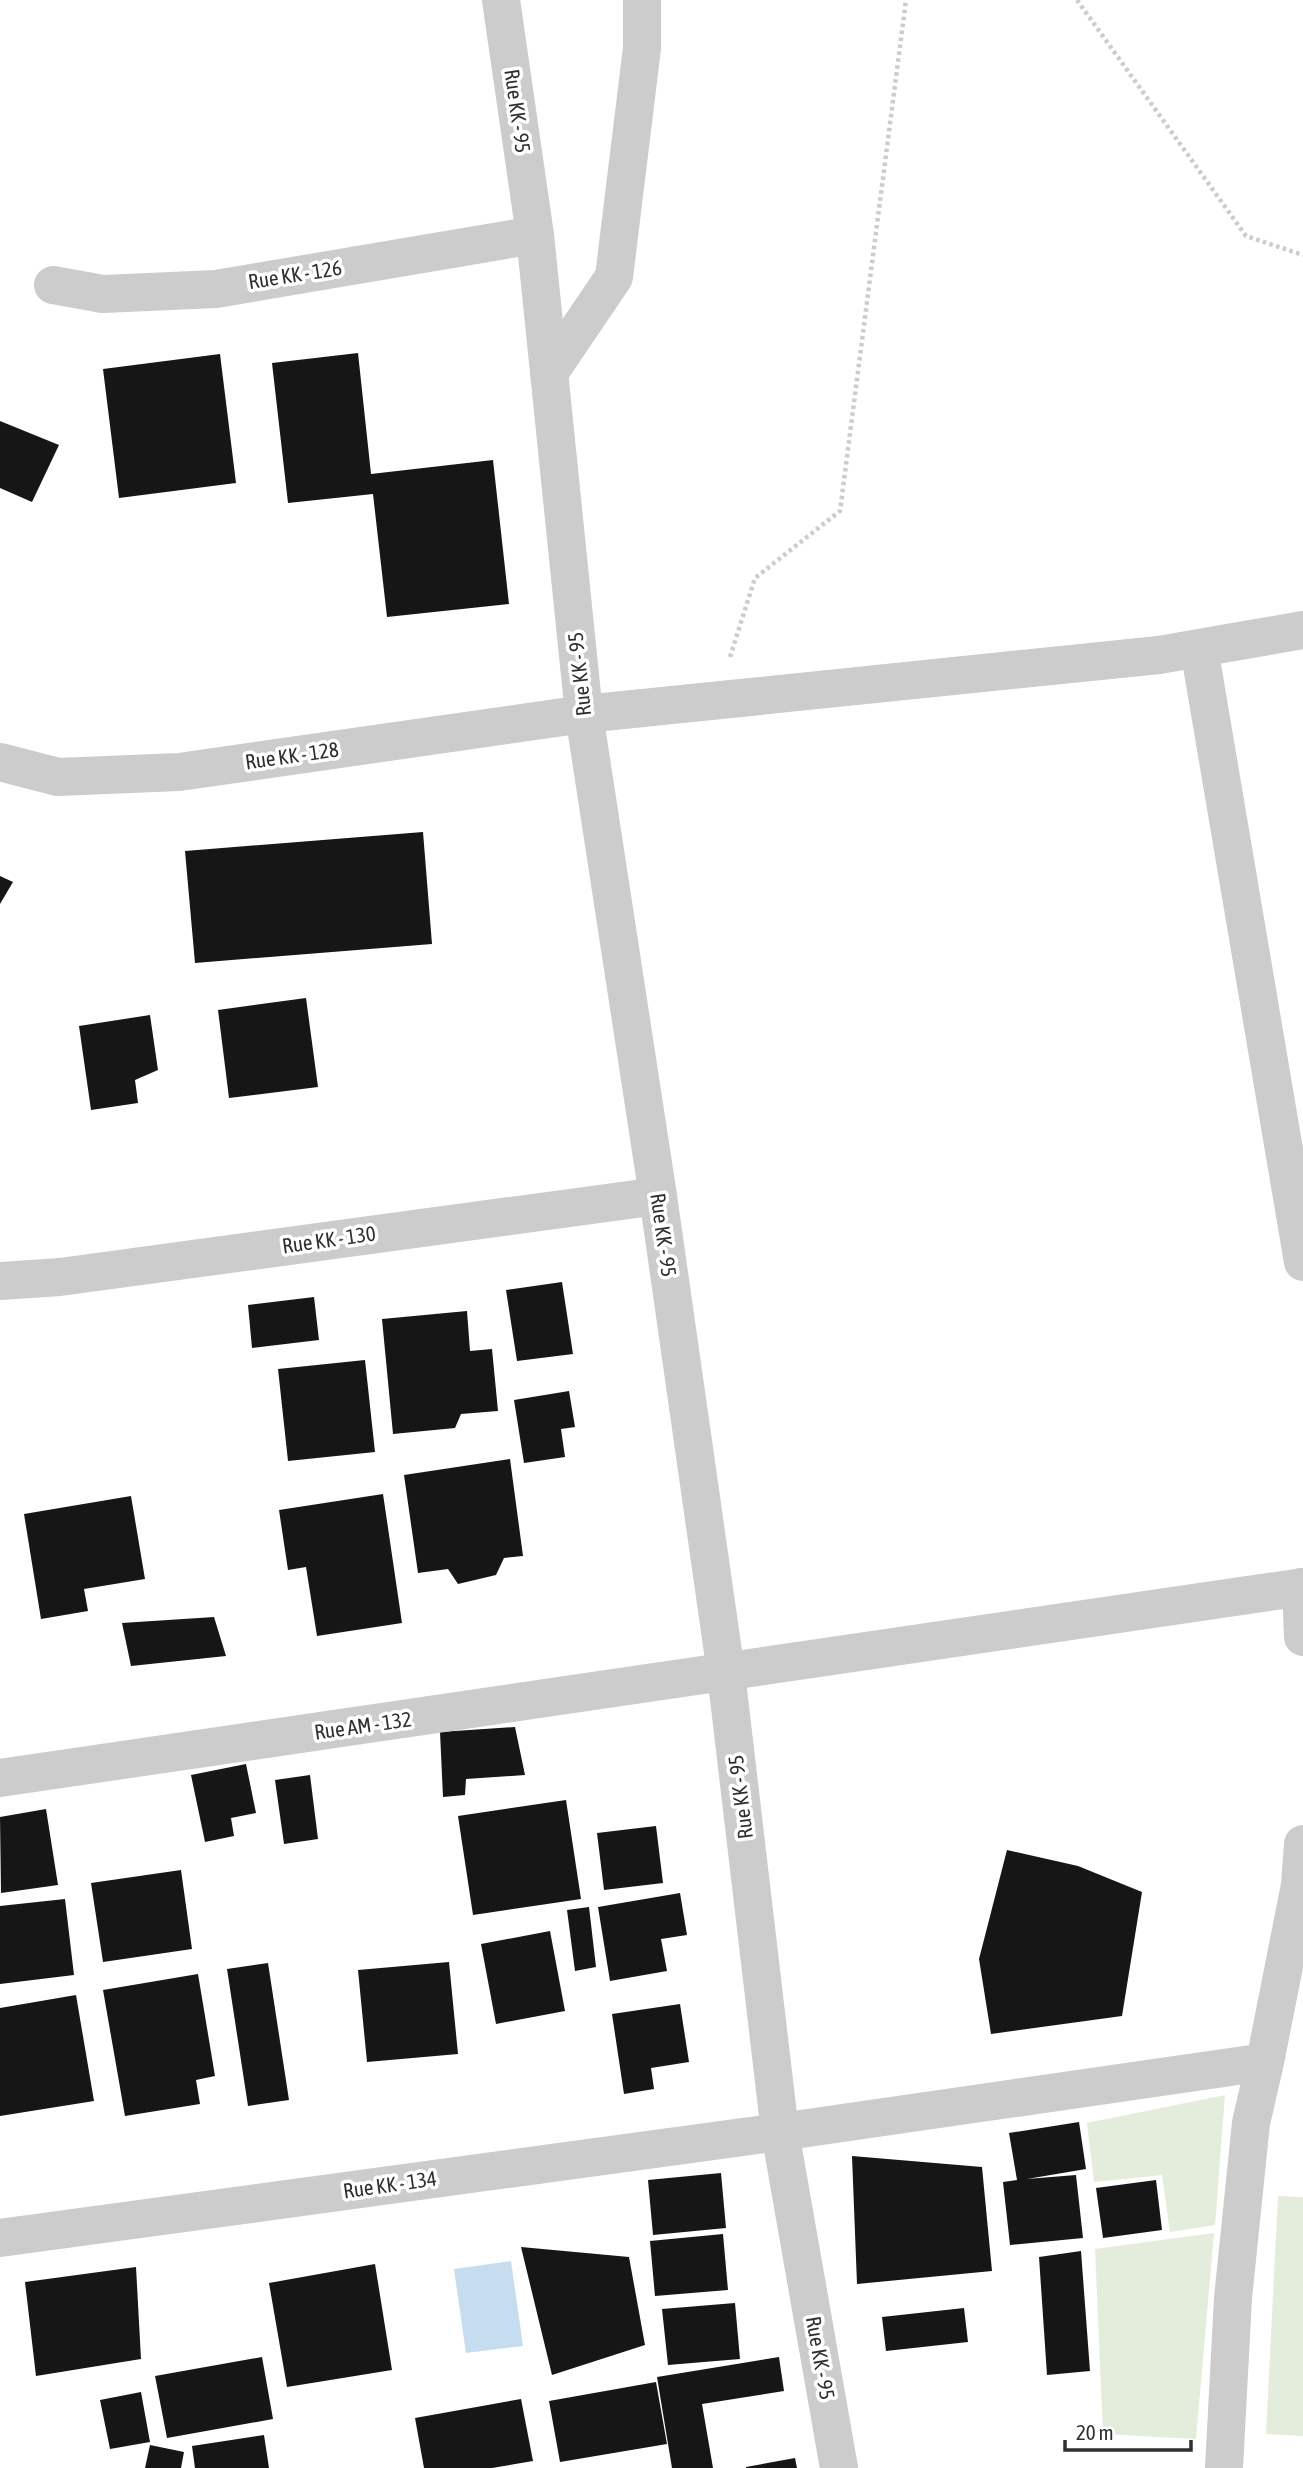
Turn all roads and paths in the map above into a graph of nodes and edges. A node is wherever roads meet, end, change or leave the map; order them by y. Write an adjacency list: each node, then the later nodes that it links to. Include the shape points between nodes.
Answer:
1 (501, 0): 5 (street, Rue KK - 95)
2 (642, 0): 8 (street, via 642,48 614,276)
3 (906, 0): 11 (path, via 840,511 755,578)
4 (1077, 0): 6 (path, via 1246,236)
5 (535, 235): 7 (street, Rue KK - 126, via 215,289 103,295); 8 (street, Rue KK - 95)
6 (1303, 254)
7 (53, 285)
8 (549, 373): 12 (street, Rue KK - 95)
9 (1303, 630): 10 (street, Rue KK - 128)
10 (1199, 648): 11 (street, Rue KK - 128); 15 (street)
11 (716, 701): 12 (street, Rue KK - 128)
12 (583, 714): 13 (street, Rue KK - 128, via 178,772 58,777); 14 (street, Rue KK - 95)
13 (0, 762)
14 (658, 1196): 16 (street, Rue KK - 130); 19 (street, Rue KK - 95)
15 (1303, 1262)
16 (0, 1281)
17 (1302, 1587): 18 (street); 19 (street, Rue AM - 132)
18 (1303, 1637)
19 (726, 1673): 20 (street, Rue AM - 132); 23 (street, Rue KK - 95)
20 (0, 1778)
21 (1303, 1844): 22 (street, via 1300,1885)
22 (1265, 2062): 23 (street, Rue KK - 134); 26 (street, via 1251,2123 1241,2211)
23 (780, 2132): 24 (street, Rue KK - 134); 25 (street, Rue KK - 95)
24 (0, 2238)
25 (839, 2468)
26 (1224, 2468)

